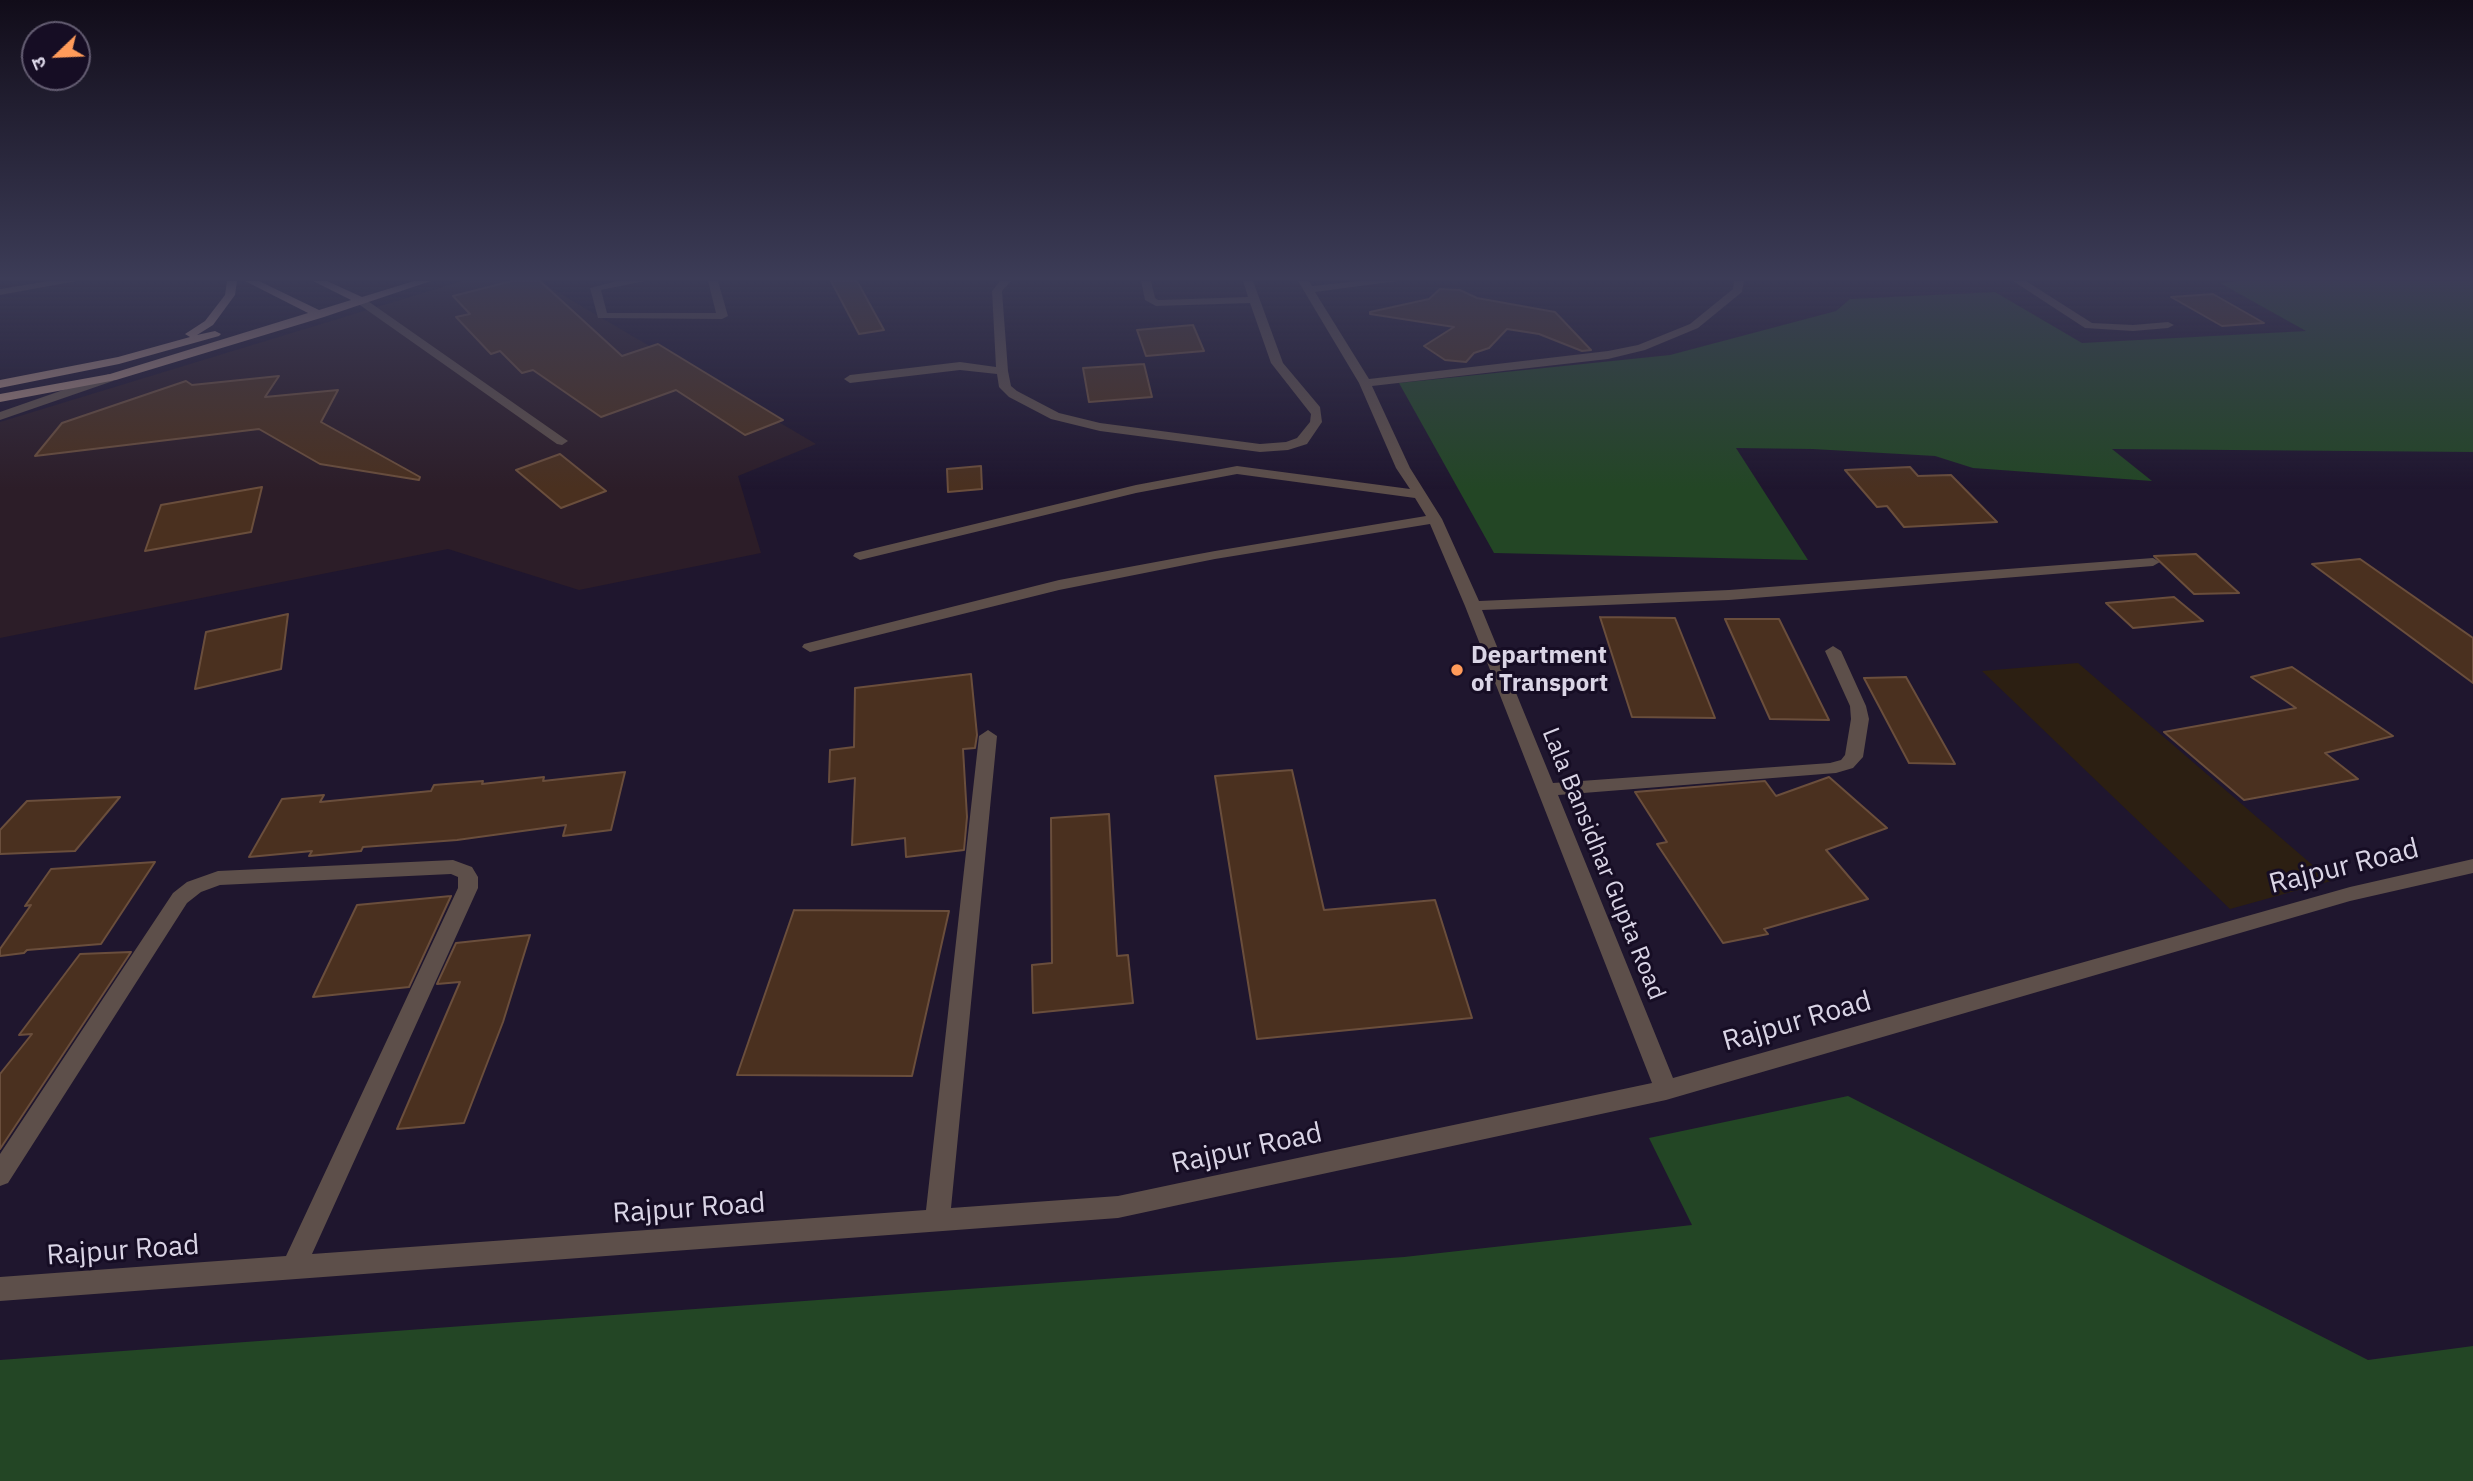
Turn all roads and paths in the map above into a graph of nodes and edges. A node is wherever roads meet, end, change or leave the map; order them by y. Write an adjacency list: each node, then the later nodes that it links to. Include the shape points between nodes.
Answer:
1 (155, 350): 12 (main road)
2 (201, 350): 9 (main road)
3 (431, 350): 15 (street)
4 (1001, 350): 8 (street)
5 (1273, 350): 8 (street, via 1282,372 1317,414 1302,441 1288,446 1260,448 1075,422 1013,394 1005,387)
6 (1345, 350): 11 (street, Lala Bansidhar Gupta Road)
7 (1631, 350): 11 (street)
8 (1002, 371): 10 (street, via 960,366)
9 (112, 377): 13 (main road); 14 (street)
10 (850, 379)
11 (1365, 383): 16 (street, Lala Bansidhar Gupta Road)
12 (0, 384)
13 (0, 398)
14 (0, 416)
15 (562, 442)
16 (1420, 495): 17 (street, Lala Bansidhar Gupta Road); 18 (street, via 1237,470 1136,489)
17 (1434, 519): 20 (street, Lala Bansidhar Gupta Road); 21 (street, via 1059,585)
18 (860, 556)
19 (2153, 562): 20 (street, via 1730,595)
20 (1473, 606): 24 (street, Lala Bansidhar Gupta Road)
21 (810, 647)
22 (1833, 651): 24 (street, via 1860,719 1854,757 1847,764 1830,769)
23 (988, 736): 28 (street)
24 (1547, 790): 26 (street, Lala Bansidhar Gupta Road)
25 (2473, 866): 26 (street, Rajpur Road, via 2350,894)
26 (1667, 1090): 28 (street, Rajpur Road, via 1118,1207)
27 (0, 1174): 29 (street, via 180,898 194,887 218,878 453,867 465,872 468,888)
28 (937, 1220): 29 (street, Rajpur Road)
29 (293, 1268): 30 (street, Rajpur Road)
30 (0, 1289)

